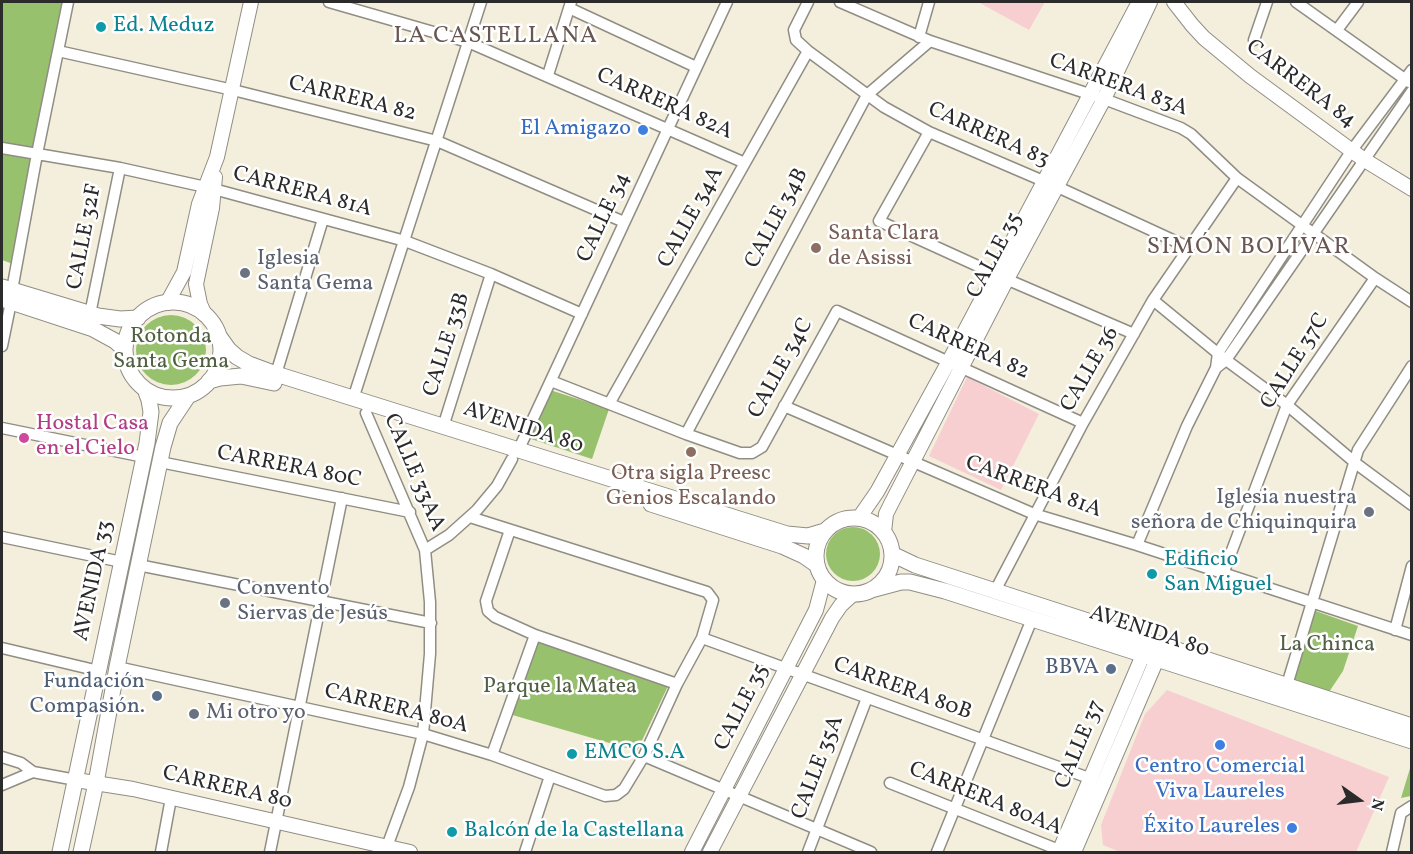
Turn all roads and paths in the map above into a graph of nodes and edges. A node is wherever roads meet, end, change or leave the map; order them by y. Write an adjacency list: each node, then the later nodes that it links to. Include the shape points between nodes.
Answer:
1 (68, 2): 21 (street)
2 (251, 2): 26 (street)
3 (329, 2): 19 (street, CARRERA 82A)
4 (481, 2): 19 (street, CALLE 33AA)
5 (723, 2): 23 (street, CALLE 34)
6 (808, 2): 22 (street, CARRERA 83, via 794,30 796,40)
7 (840, 2): 17 (street, CARRERA 83A)
8 (929, 2): 17 (street)
9 (1139, 2): 28 (street, CALLE 35)
10 (1150, 2): 30 (street, CALLE 35)
11 (1174, 2): 36 (street, CARRERA 84, via 1198,32 1250,76)
12 (1267, 2): 18 (street)
13 (1296, 2): 16 (street)
14 (1358, 2): 16 (street)
15 (570, 5): 23 (street); 24 (street)
16 (1337, 30): 25 (street)
17 (919, 36): 20 (street, CARRERA 83A)
18 (1254, 40)
19 (468, 42): 24 (street, CARRERA 82A); 33 (street, CALLE 33AA)
20 (930, 42): 28 (street, CARRERA 83A); 29 (street, CALLE 34B)
21 (58, 51): 26 (street, CARRERA 82); 35 (street)
22 (807, 51): 29 (street, CARRERA 83); 37 (street, CALLE 34A)
23 (696, 67): 31 (street, CALLE 34)
24 (548, 75): 31 (street, CARRERA 82A)
25 (1409, 78): 36 (street)
26 (232, 90): 33 (street, CARRERA 82); 41 (street)
27 (1412, 91): 36 (street)
28 (1090, 94): 30 (street, CARRERA 83A); 40 (street, CALLE 35)
29 (867, 95): 32 (street, CARRERA 83); 81 (street, CALLE 34B)
30 (1104, 99): 39 (street, CARRERA 83A, via 1181,128); 40 (street, CALLE 35)
31 (668, 128): 37 (street, CARRERA 82A); 44 (street, CALLE 34)
32 (928, 132): 40 (street, CARRERA 83); 50 (street, via 879,221)
33 (437, 141): 44 (street, CARRERA 82); 47 (street, CALLE 33AA)
34 (2, 148): 35 (street, CARRERA 81A)
35 (37, 154): 38 (street, CARRERA 81A); 52 (street)
36 (1358, 154): 42 (street, CARRERA 84); 45 (street); 46 (street)
37 (745, 163): 74 (street, CALLE 34A)
38 (120, 168): 41 (street, CARRERA 81A); 57 (street, CALLE 32F)
39 (1237, 178): 45 (street, CARRERA 83A); 48 (street, CALLE 36)
40 (1051, 184): 48 (street, CARRERA 83); 50 (street, CALLE 35)
41 (209, 188): 43 (street, CARRERA 81A); 55 (street, via 199,204 184,272); 59 (street, via 212,208 196,284)
42 (1412, 189)
43 (323, 219): 47 (street, CARRERA 81A); 68 (street)
44 (624, 222): 58 (street, CALLE 34)
45 (1301, 225): 46 (street, CARRERA 83A); 65 (street)
46 (1313, 234): 51 (street, CARRERA 83A); 65 (street)
47 (405, 241): 49 (street, CARRERA 81A); 73 (street, CALLE 33AA)
48 (1188, 247): 53 (street, CALLE 36)
49 (491, 274): 58 (street, CARRERA 81A); 79 (street, CALLE 33B)
50 (1001, 277): 61 (street); 66 (street, CALLE 35)
51 (1375, 278): 54 (street, CARRERA 83A); 75 (street, CALLE 37C)
52 (7, 294): 57 (main road); 63 (street); 64 (main road, via 93,329)
53 (1153, 300): 61 (street, CALLE 36); 65 (street)
54 (1412, 302)
55 (167, 303): 59 (main road, via 184,304); 60 (main road)
56 (837, 311): 66 (street, CARRERA 82); 76 (street, CALLE 34C)
57 (90, 314): 60 (main road)
58 (582, 314): 70 (street, CALLE 34)
59 (205, 315): 62 (main road)
60 (138, 318): 64 (main road, via 131,327)
61 (1134, 334): 78 (street, CALLE 36)
62 (219, 336): 68 (main road, AVENIDA 80, via 237,357); 69 (main road, via 219,362)
63 (2, 346)
64 (125, 350): 71 (main road, via 130,372)
65 (1222, 357): 75 (street); 98 (street, via 1187,426)
66 (956, 364): 78 (street, CARRERA 82); 83 (street, CALLE 35); 86 (street, CALLE 35)
67 (1412, 366): 87 (street, via 1358,450)
68 (276, 374): 73 (main road, AVENIDA 80)
69 (209, 381): 72 (main road); 77 (main road, AVENIDA 80, via 253,377)
70 (551, 381): 74 (street); 82 (street, CALLE 34)
71 (145, 389): 72 (main road, via 166,398); 84 (main road, AVENIDA 33, via 151,412)
72 (188, 396): 85 (main road, AVENIDA 33, via 170,423)
73 (353, 399): 79 (main road, AVENIDA 80)
74 (609, 404): 81 (street)
75 (1287, 405): 87 (street); 105 (street, CALLE 37C)
76 (784, 406): 81 (street, CALLE 34C, via 762,447 752,453 740,453); 83 (street, CARRERA 81A)
77 (366, 413): 82 (main road, AVENIDA 80); 90 (street, CALLE 33AA)
78 (1083, 423): 91 (street, CALLE 36)
79 (443, 427): 82 (main road, AVENIDA 80)
80 (2, 428): 84 (street)
81 (686, 434)
82 (515, 455): 92 (street, CALLE 34, via 497,486); 95 (main road, AVENIDA 80, via 787,534 808,536); 103 (main road, AVENIDA 80, via 782,546)
83 (897, 455): 86 (street, CARRERA 81A); 93 (street, CALLE 35)
84 (144, 457): 101 (main road, AVENIDA 33)
85 (160, 462): 88 (street, CARRERA 80C); 102 (main road, AVENIDA 33)
86 (913, 462): 91 (street, CARRERA 81A); 96 (street, CALLE 35, via 886,514)
87 (1355, 462): 89 (street); 111 (street)
88 (342, 498): 90 (street, CARRERA 80C); 110 (street)
89 (1412, 505)
90 (410, 512): 99 (street, CALLE 33AA)
91 (1034, 514): 98 (street, CARRERA 81A); 108 (street, CALLE 36)
92 (470, 517): 94 (street); 99 (street, CALLE 34)
93 (859, 518): 95 (main road, via 840,521); 96 (main road)
94 (510, 530): 115 (street, via 486,601 488,611); 117 (street, via 707,592 713,600)
95 (825, 531): 103 (main road, via 816,553)
96 (884, 532): 100 (main road)
97 (2, 537): 101 (street)
98 (1137, 545): 105 (street, CARRERA 81A)
99 (425, 549): 113 (street)
100 (892, 554): 107 (main road, via 885,578); 108 (main road, AVENIDA 80, via 915,566)
101 (122, 562): 122 (main road, AVENIDA 33)
102 (138, 564): 110 (street); 120 (main road, AVENIDA 33)
103 (817, 565): 106 (main road)
104 (1412, 566): 114 (street)
105 (1223, 574): 111 (street, CARRERA 81A)
106 (824, 580): 109 (main road, via 842,593); 121 (street, CALLE 35, via 816,610)
107 (871, 590): 109 (main road); 112 (main road, AVENIDA 80, via 910,582)
108 (995, 591): 125 (main road, AVENIDA 80)
109 (853, 594): 123 (street, CALLE 35, via 832,618)
110 (321, 602): 113 (street); 127 (street)
111 (1311, 604): 114 (street, CARRERA 81A); 125 (street)
112 (1032, 619): 119 (main road, AVENIDA 80); 130 (street)
113 (430, 623): 129 (street)
114 (1395, 630): 116 (street, CARRERA 81A)
115 (535, 635): 124 (street); 132 (street)
116 (1412, 635)
117 (702, 638): 121 (street, CARRERA 80B); 124 (street)
118 (2, 648): 122 (street)
119 (1150, 657): 131 (main road, AVENIDA 80); 137 (street, CALLE 37); 161 (street, CALLE 37)
120 (117, 667): 127 (street, CARRERA 80A); 139 (main road, AVENIDA 33)
121 (786, 669): 123 (street, CARRERA 80B); 142 (street, CALLE 35)
122 (99, 671): 138 (main road, AVENIDA 33)
123 (803, 675): 126 (street, CARRERA 80B); 143 (street, CALLE 35)
124 (677, 684): 133 (street)
125 (1287, 685): 128 (main road, AVENIDA 80)
126 (867, 698): 130 (street, CARRERA 80B); 148 (street, CALLE 35A)
127 (298, 706): 129 (street, CARRERA 80A); 147 (street)
128 (1412, 726)
129 (423, 734): 132 (street, CARRERA 80A); 149 (street, via 410,787)
130 (984, 740): 137 (street, CARRERA 80B); 146 (street)
131 (1412, 741)
132 (492, 755): 136 (street, CARRERA 80A)
133 (644, 756): 136 (street, CARRERA 80A, via 616,795 605,796); 142 (street)
134 (2, 757): 135 (street, CARRERA 80)
135 (33, 772): 138 (street, CARRERA 80); 141 (street)
136 (550, 776): 155 (street)
137 (1089, 778): 161 (street, CALLE 37)
138 (76, 780): 139 (street, CARRERA 80); 150 (main road, AVENIDA 33)
139 (96, 783): 144 (street, CARRERA 80); 151 (main road, AVENIDA 33)
140 (890, 783): 146 (street, CARRERA 80AA)
141 (2, 784)
142 (724, 790): 143 (street); 156 (street, CALLE 35)
143 (739, 797): 148 (street); 157 (street, CALLE 35)
144 (171, 798): 147 (street, CARRERA 80); 152 (street)
145 (1410, 807): 162 (street, via 1401,813)
146 (955, 810): 160 (street); 161 (street, CARRERA 80AA)
147 (278, 822): 149 (street, CARRERA 80); 153 (street)
148 (817, 830): 158 (street, CALLE 35A); 159 (street)
149 (386, 850): 154 (street, CARRERA 80)
150 (60, 852)
151 (81, 852)
152 (160, 852)
153 (270, 852)
154 (410, 852)
155 (525, 852)
156 (693, 852)
157 (710, 852)
158 (808, 852)
159 (871, 852)
160 (937, 852)
161 (1064, 852)
162 (1392, 852)

